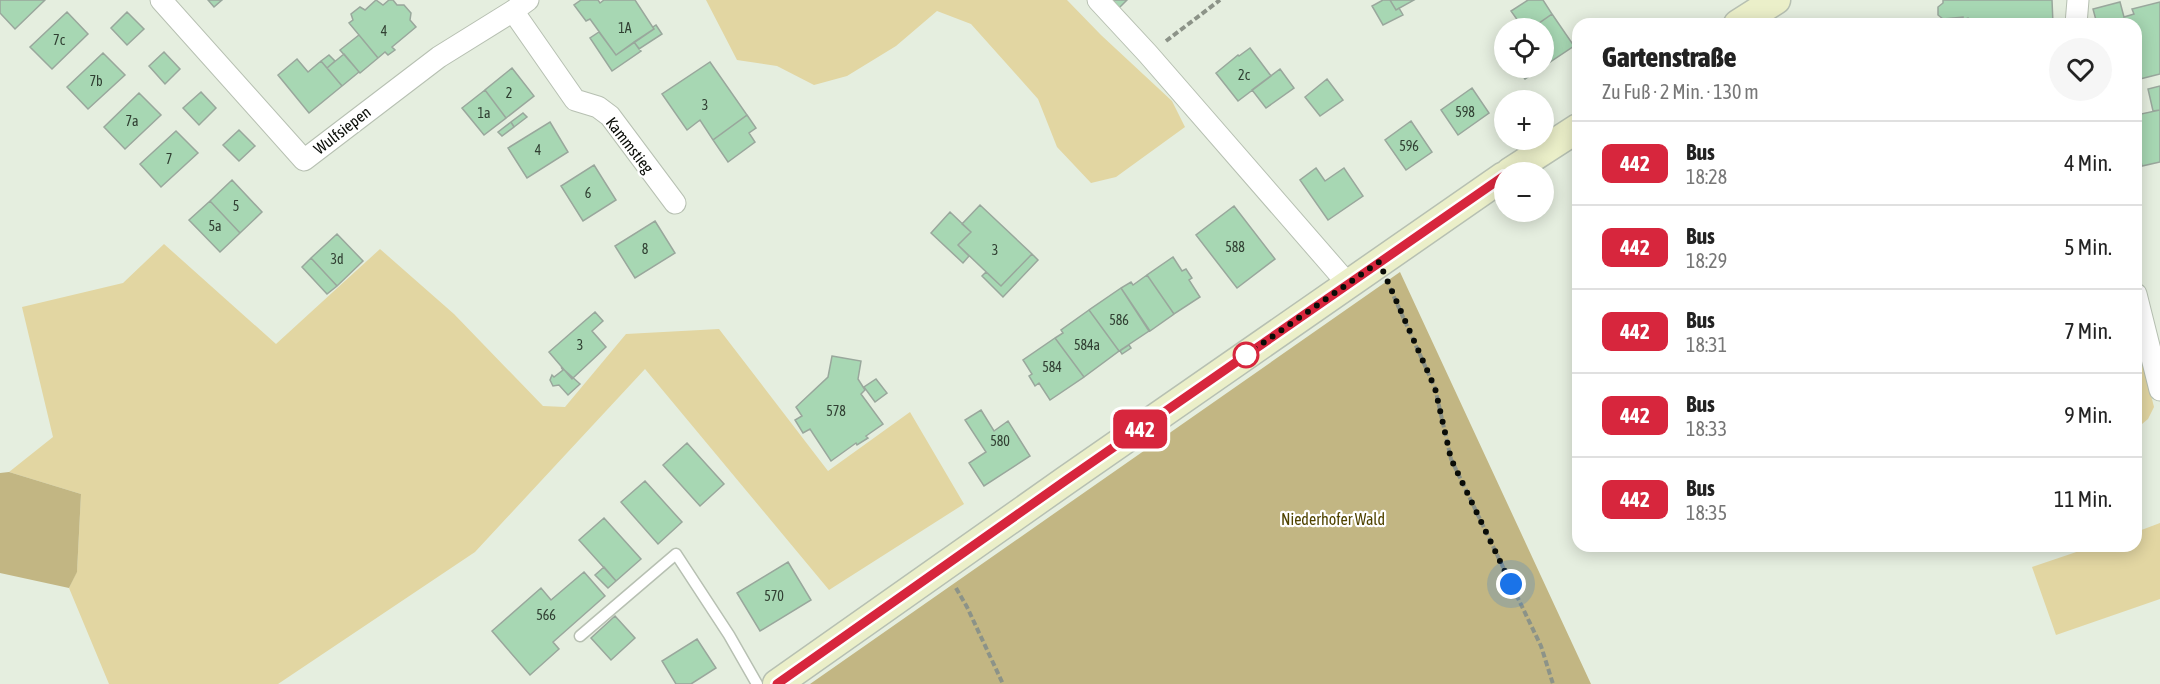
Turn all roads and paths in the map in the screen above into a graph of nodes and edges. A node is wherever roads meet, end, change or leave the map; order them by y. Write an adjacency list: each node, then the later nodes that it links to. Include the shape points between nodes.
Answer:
1 (161, 0): 6 (street, Wulfsiepen, via 304,160 439,57)
2 (1098, 0): 9 (street)
3 (1220, 0): 9 (path)
4 (1776, 0): 7 (main road)
5 (2078, 0): 8 (street)
6 (520, 6): 13 (street, Kammstieg, via 575,100 598,107 610,116)
7 (1748, 18)
8 (2076, 18)
9 (1148, 54): 15 (street)
10 (1572, 132): 11 (main road)
11 (1525, 162)
12 (1494, 183): 14 (main road)
13 (675, 203)
14 (1379, 262): 15 (main road); 23 (path, via 1435,388 1451,459 1541,646)
15 (1348, 284): 18 (main road)
16 (2142, 318): 17 (street)
17 (2160, 390)
18 (942, 567): 21 (main road); 22 (path, via 967,607)
19 (580, 636): 20 (lane, via 676,554)
20 (757, 684)
21 (777, 684)
22 (1003, 684)
23 (1553, 684)

